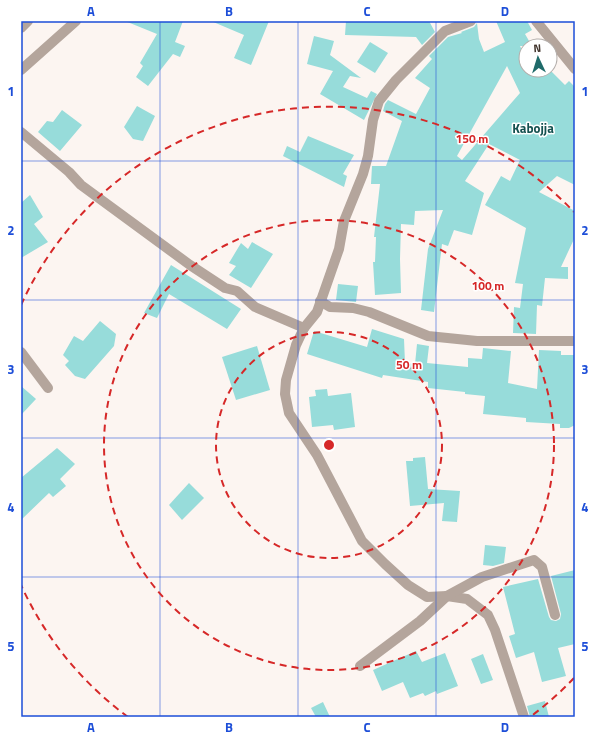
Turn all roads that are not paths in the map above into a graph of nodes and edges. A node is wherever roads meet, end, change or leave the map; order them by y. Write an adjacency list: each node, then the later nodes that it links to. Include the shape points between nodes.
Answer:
1 (28, 21): 5 (street)
2 (76, 21): 7 (street)
3 (471, 21): 9 (street, via 445,31 396,80 379,101 363,174 344,222 338,249)
4 (536, 21): 6 (street)
5 (21, 28)
6 (575, 68)
7 (21, 70)
8 (21, 132): 10 (street, via 81,184 190,265 225,288 237,291 255,307)
9 (320, 301): 10 (street, via 317,312); 11 (street, via 330,307 369,312 428,336 477,341)
10 (304, 328): 14 (street, via 286,380 285,394 289,412 316,455 362,541 408,585 427,597)
11 (575, 341)
12 (21, 352): 13 (street)
13 (48, 388)
14 (448, 596): 15 (street, via 482,577 534,560 542,567); 16 (street, via 420,621); 17 (street, via 467,599 488,615)
15 (555, 615)
16 (360, 666)
17 (524, 717)

